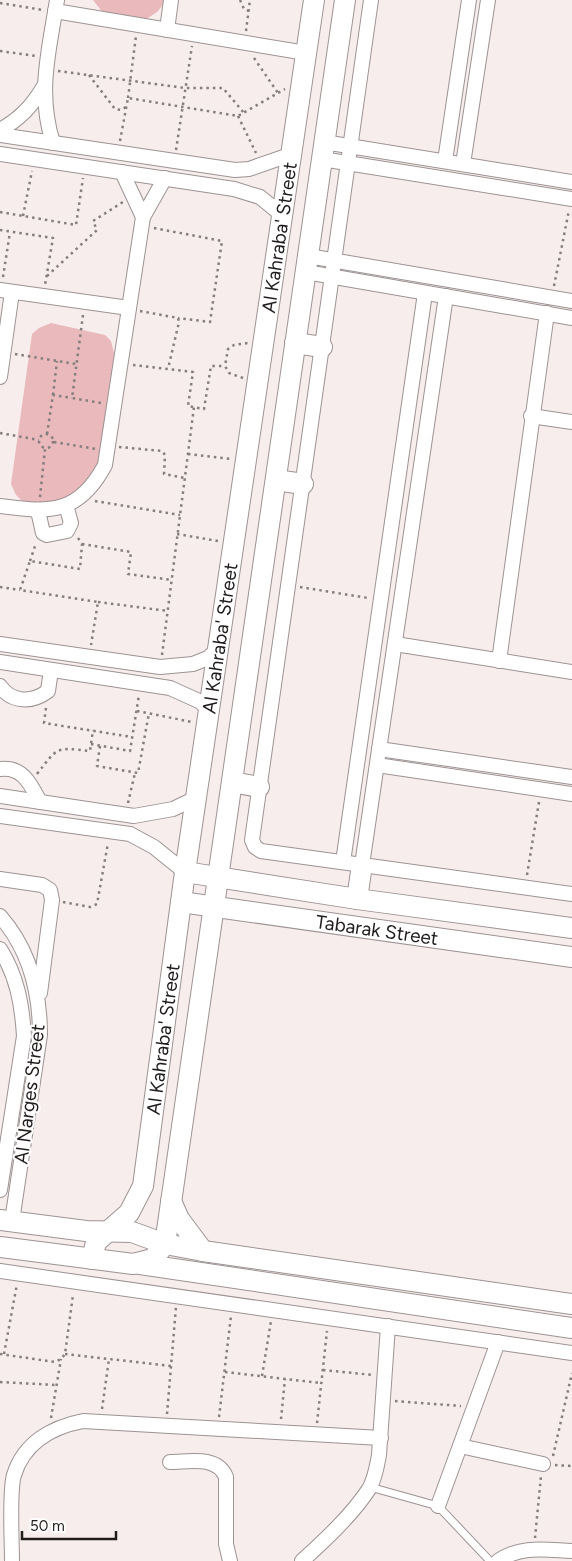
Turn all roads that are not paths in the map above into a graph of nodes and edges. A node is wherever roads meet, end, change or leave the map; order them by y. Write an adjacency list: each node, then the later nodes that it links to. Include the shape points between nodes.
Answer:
1 (171, 0): 8 (street)
2 (314, 0): 9 (street, Al Kahraba' Street)
3 (345, 0): 15 (street, Al Kahraba' Street)
4 (371, 0): 14 (street)
5 (469, 0): 18 (street)
6 (488, 0): 20 (street)
7 (56, 6): 8 (street); 10 (street)
8 (167, 30): 9 (street)
9 (306, 53): 17 (street, Al Kahraba' Street)
10 (44, 86): 11 (street, via 31,106); 13 (street, via 44,112)
11 (0, 130)
12 (0, 135): 13 (street)
13 (53, 143): 17 (street, via 236,170 249,169)
14 (351, 146): 15 (street); 18 (street); 19 (street)
15 (323, 151): 17 (street); 19 (street); 26 (street, Al Kahraba' Street)
16 (0, 154): 21 (street)
17 (292, 154): 25 (street, Al Kahraba' Street)
18 (445, 162): 20 (street)
19 (348, 163): 24 (street); 28 (street)
20 (463, 164): 23 (street)
21 (122, 172): 22 (street); 27 (street)
22 (165, 178): 25 (street, via 248,192 260,197); 27 (street)
23 (572, 182)
24 (572, 199)
25 (282, 215): 26 (street); 54 (street, Al Kahraba' Street)
26 (314, 218): 29 (street, Al Kahraba' Street)
27 (143, 222): 37 (street)
28 (334, 260): 29 (street); 30 (street); 31 (street)
29 (307, 264): 30 (street); 40 (street, Al Kahraba' Street)
30 (332, 277): 33 (street); 41 (street)
31 (488, 286): 35 (street); 36 (street)
32 (5, 291): 37 (street); 42 (street, via 4,353)
33 (426, 293): 34 (street); 47 (street)
34 (446, 296): 36 (street); 48 (street)
35 (572, 301)
36 (486, 303): 38 (street)
37 (129, 309): 49 (street, via 105,465 98,478)
38 (547, 313): 39 (street); 43 (street)
39 (572, 318)
40 (295, 343): 41 (street); 45 (street, Al Kahraba' Street)
41 (322, 347): 46 (street)
42 (0, 377)
43 (532, 416): 44 (street); 55 (street)
44 (572, 422)
45 (276, 480): 46 (street); 65 (street, Al Kahraba' Street)
46 (303, 484): 66 (street)
47 (397, 490): 48 (street); 72 (street, via 380,600)
48 (417, 492): 53 (street)
49 (72, 502): 51 (street); 51 (street, via 67,531 43,533)
50 (0, 506): 51 (street)
51 (38, 511)
52 (0, 644): 54 (street, via 160,667 193,664 208,658)
53 (395, 644): 55 (street); 61 (street)
54 (219, 648): 60 (street, Al Kahraba' Street)
55 (499, 661): 58 (street)
56 (0, 662): 57 (street)
57 (51, 670): 59 (street, via 48,691 33,699 9,696); 60 (street, via 142,682 186,694)
58 (572, 672)
59 (0, 686)
60 (209, 711): 69 (street, Al Kahraba' Street)
61 (379, 749): 62 (street); 64 (street)
62 (377, 765): 67 (street); 72 (street)
63 (0, 769): 70 (street, via 16,770 30,784)
64 (572, 777)
65 (232, 782): 66 (street); 74 (street, Al Kahraba' Street)
66 (260, 787): 72 (street, via 252,836 258,849)
67 (572, 794)
68 (0, 796): 70 (street)
69 (196, 798): 70 (street, via 160,812 126,814); 73 (street, Al Kahraba' Street)
70 (40, 802)
71 (0, 816): 73 (street, via 130,834 165,854)
72 (352, 864): 76 (street); 77 (street)
73 (185, 872): 74 (street, Tabarak Street); 78 (street, Al Kahraba' Street)
74 (218, 878): 77 (street, Tabarak Street); 79 (street, Al Kahraba' Street)
75 (0, 879): 84 (street, via 50,890 52,900)
76 (572, 894)
77 (357, 899): 81 (street, Tabarak Street)
78 (181, 902): 79 (street, Tabarak Street); 88 (street, Al Kahraba' Street, via 142,1186 130,1213)
79 (214, 907): 83 (street, Tabarak Street); 86 (street, Al Kahraba' Street)
80 (0, 916): 84 (street, Al Narges Street, via 22,949 33,976)
81 (572, 928)
82 (0, 949): 85 (street, Al Narges Street, via 17,985 23,1010 24,1036)
83 (572, 957)
84 (39, 1004): 87 (street, Al Narges Street, via 40,1035)
85 (0, 1190)
86 (172, 1201): 89 (street, Al Kahraba' Street); 91 (street, via 179,1219)
87 (6, 1220): 88 (street)
88 (109, 1231): 89 (street, via 144,1234); 92 (street, Al Kahraba' Street, via 96,1242)
89 (165, 1244): 91 (street); 93 (street, via 153,1259)
90 (0, 1247): 92 (street)
91 (203, 1251): 95 (street)
92 (92, 1259): 93 (street)
93 (140, 1264): 97 (street)
94 (0, 1271): 96 (street)
95 (572, 1304)
96 (388, 1326): 98 (street); 100 (street)
97 (572, 1328)
98 (498, 1342): 99 (street); 101 (street)
99 (572, 1353)
100 (381, 1438): 104 (street, via 376,1472); 109 (street, via 83,1421 65,1424 33,1444 13,1477)
101 (460, 1446): 103 (street); 105 (street)
102 (170, 1462): 110 (street, via 211,1462 224,1472 226,1544)
103 (542, 1464)
104 (370, 1487): 105 (lane); 107 (street)
105 (438, 1506): 111 (lane)
106 (572, 1551): 112 (street, via 534,1549 508,1554)
107 (306, 1559)
108 (0, 1560): 109 (street)
109 (12, 1561)
110 (230, 1561)
111 (490, 1561)
112 (498, 1561)

